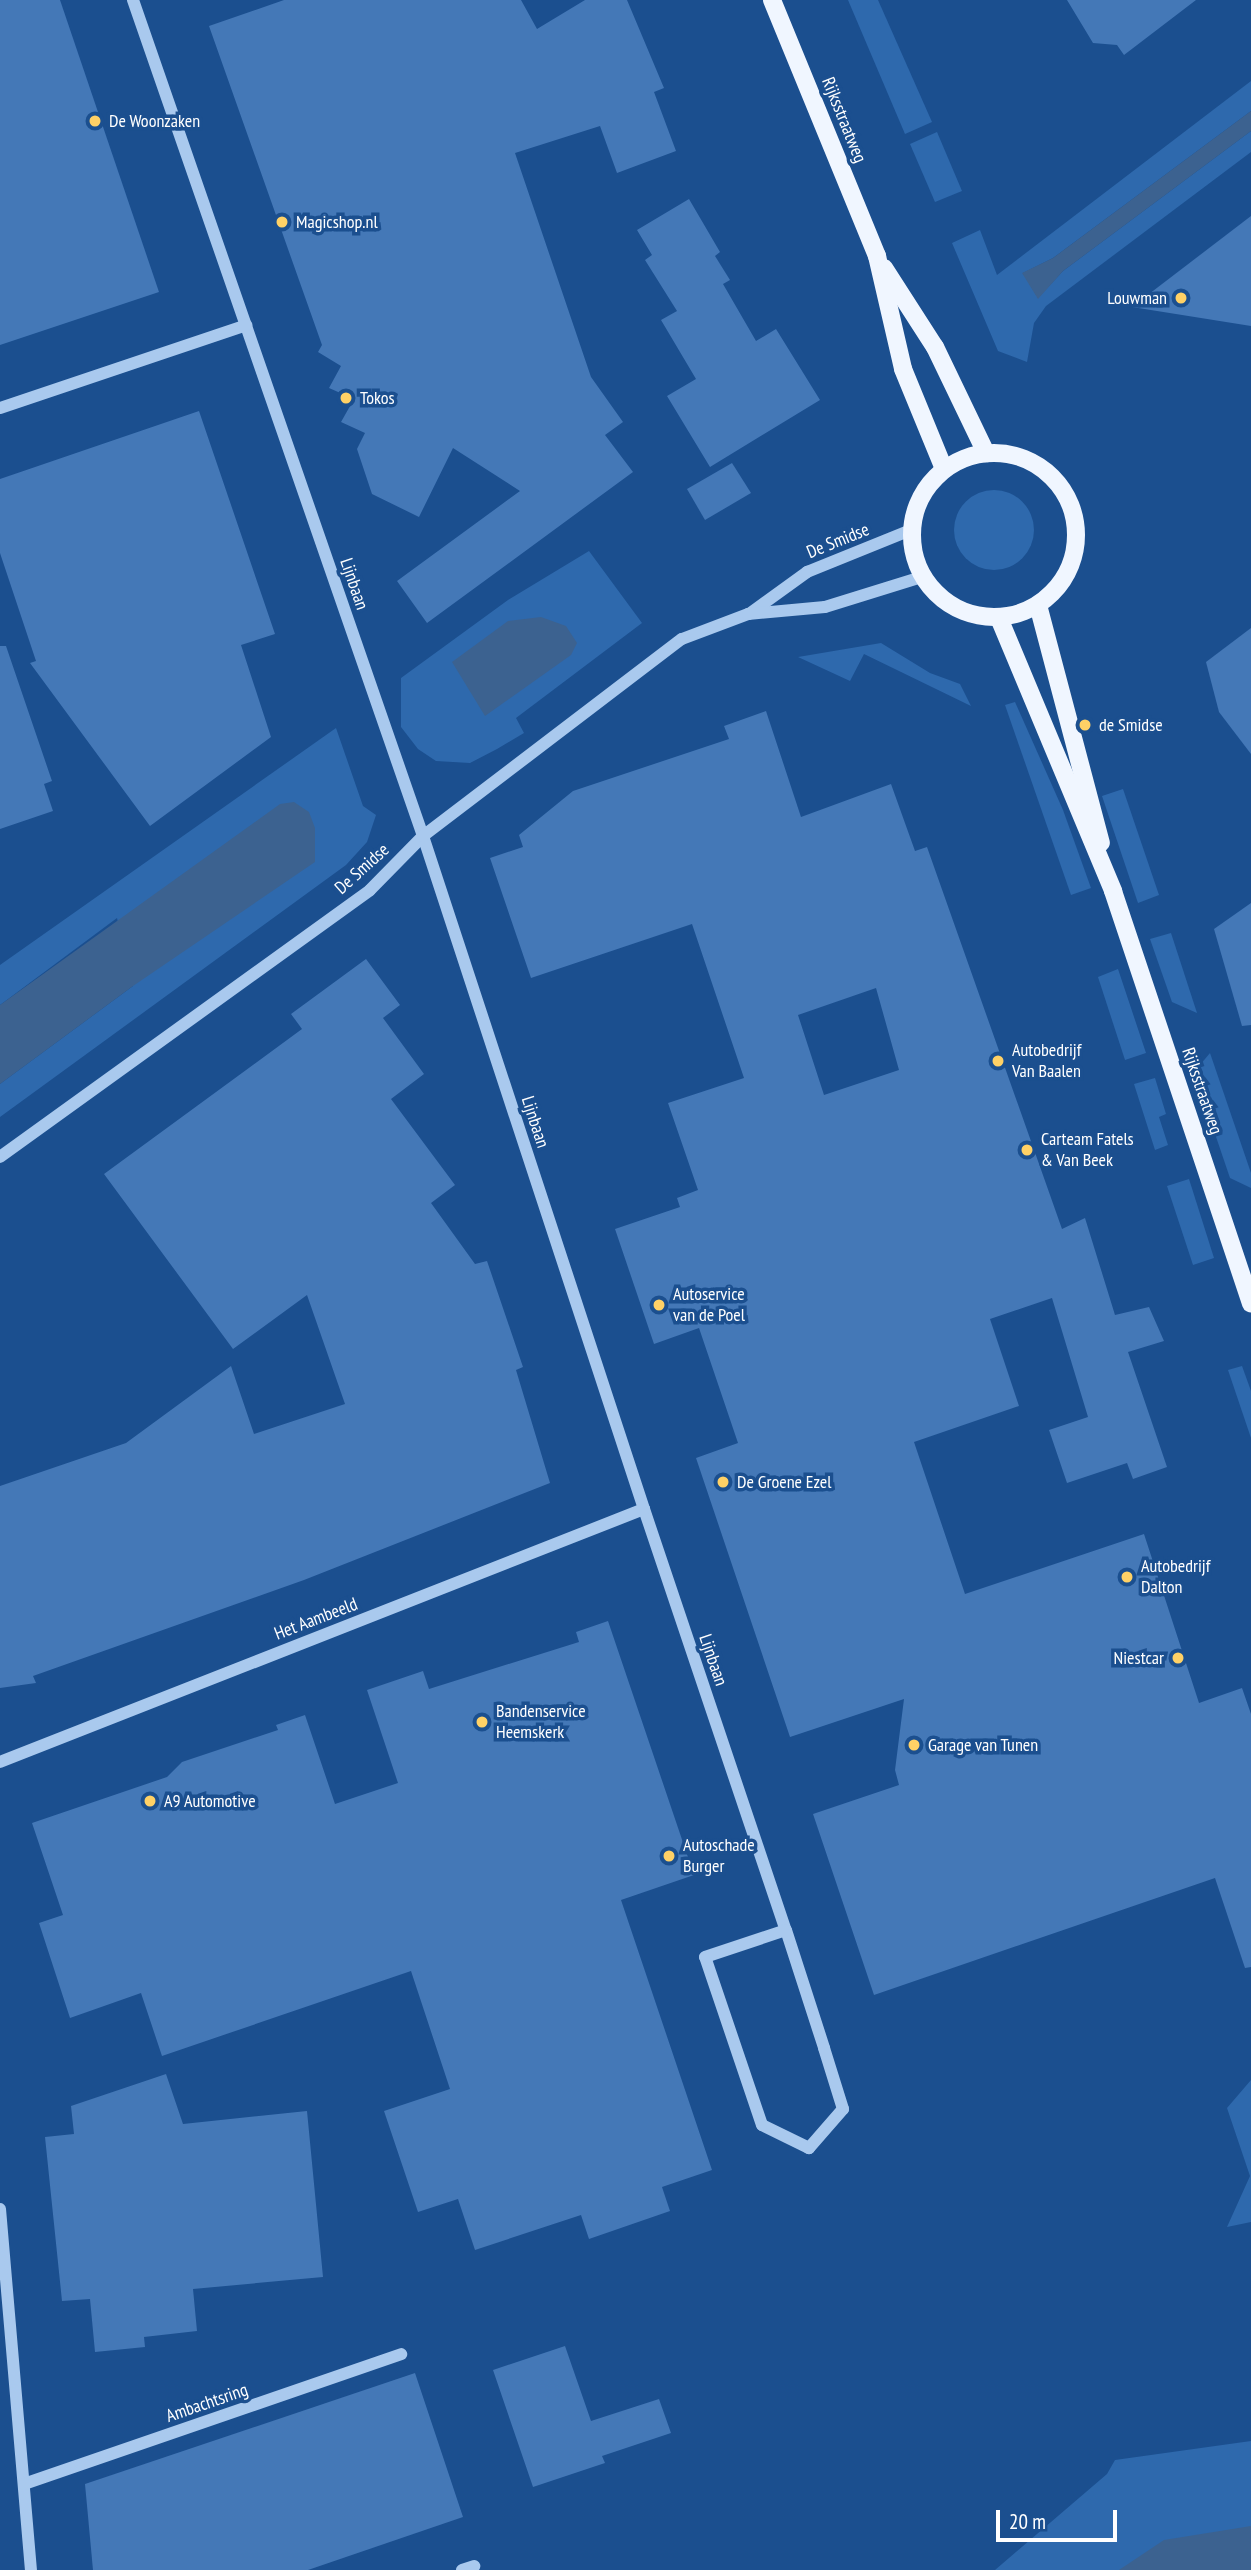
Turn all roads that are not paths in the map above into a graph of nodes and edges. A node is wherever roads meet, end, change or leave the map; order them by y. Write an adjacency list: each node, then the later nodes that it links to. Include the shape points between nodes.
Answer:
1 (133, 0): 4 (street, Lijnbaan)
2 (772, 0): 3 (main road, Rijksstraatweg)
3 (877, 256): 6 (main road, Rijksstraatweg, via 935,347); 7 (main road, Rijksstraatweg, via 903,369)
4 (246, 326): 5 (street); 13 (street, Lijnbaan)
5 (0, 408)
6 (986, 453): 7 (main road); 10 (main road, via 1014,455 1039,466 1059,485 1072,509 1075,552 1055,591)
7 (944, 469): 8 (main road, via 920,496)
8 (911, 530): 9 (main road, via 913,554); 11 (street, De Smidse, via 807,572)
9 (922, 577): 11 (street, De Smidse, via 825,607); 12 (main road, via 954,609)
10 (1038, 605): 12 (main road); 14 (main road, Rijksstraatweg)
11 (748, 614): 13 (street, De Smidse, via 682,639)
12 (999, 618): 14 (main road, Rijksstraatweg)
13 (423, 836): 15 (street, De Smidse, via 370,890); 17 (street, Lijnbaan)
14 (1113, 891): 16 (main road, Rijksstraatweg)
15 (0, 1157)
16 (1251, 1304)
17 (644, 1509): 18 (street, Het Aambeeld); 19 (street, Lijnbaan)
18 (0, 1762)
19 (786, 1930): 19 (street, Lijnbaan, via 705,1956 762,2126 809,2148 843,2109)
20 (0, 2209): 22 (street)
21 (401, 2354): 22 (street, Ambachtsring)
22 (24, 2484): 23 (street)
23 (31, 2570)

